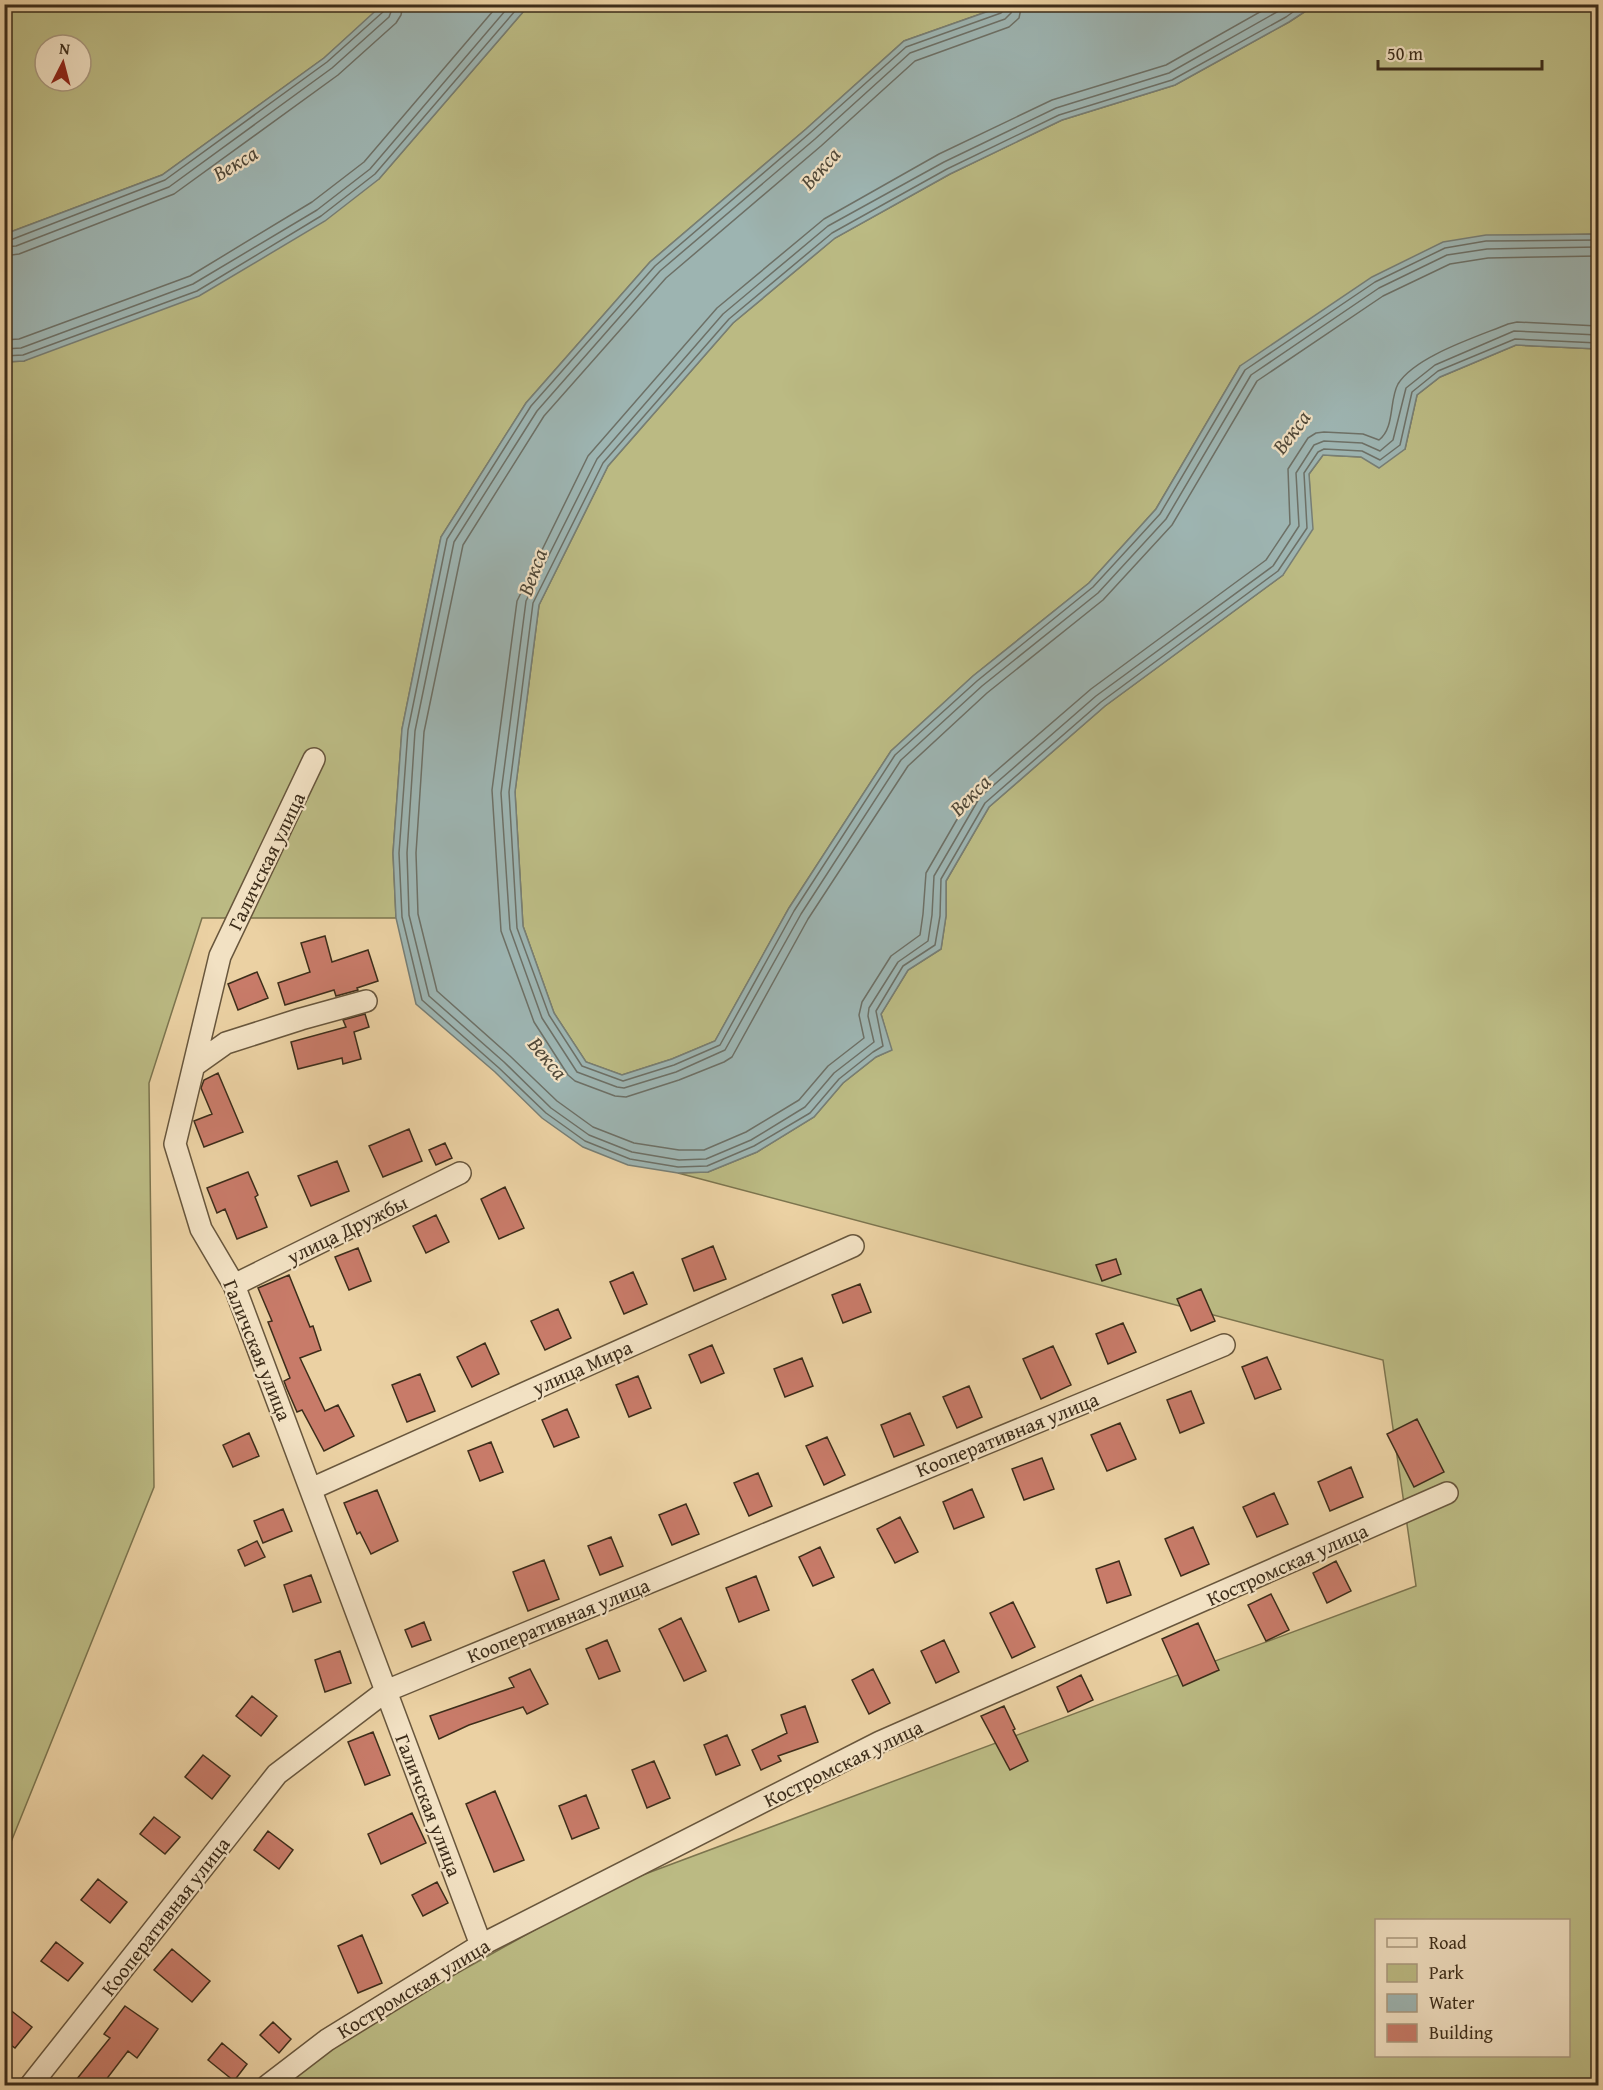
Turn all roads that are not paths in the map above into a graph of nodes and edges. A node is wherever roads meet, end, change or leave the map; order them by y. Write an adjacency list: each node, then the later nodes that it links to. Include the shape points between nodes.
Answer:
1 (314, 759): 3 (street, Галичская улица, via 220,956)
2 (366, 1001): 3 (street, via 226,1043)
3 (195, 1065): 6 (street, Галичская улица, via 175,1144 201,1229)
4 (460, 1173): 6 (street, улица Дружбы)
5 (853, 1246): 8 (street, улица Мира)
6 (234, 1285): 8 (street, Галичская улица)
7 (1224, 1345): 10 (street, Кооперативная улица)
8 (312, 1489): 10 (street, Галичская улица)
9 (1447, 1493): 11 (street, Костромская улица, via 880,1742)
10 (386, 1691): 11 (street, Галичская улица); 12 (street, Кооперативная улица, via 277,1774)
11 (482, 1945): 13 (street, Костромская улица, via 327,2040)
12 (30, 2085)
13 (267, 2085)

